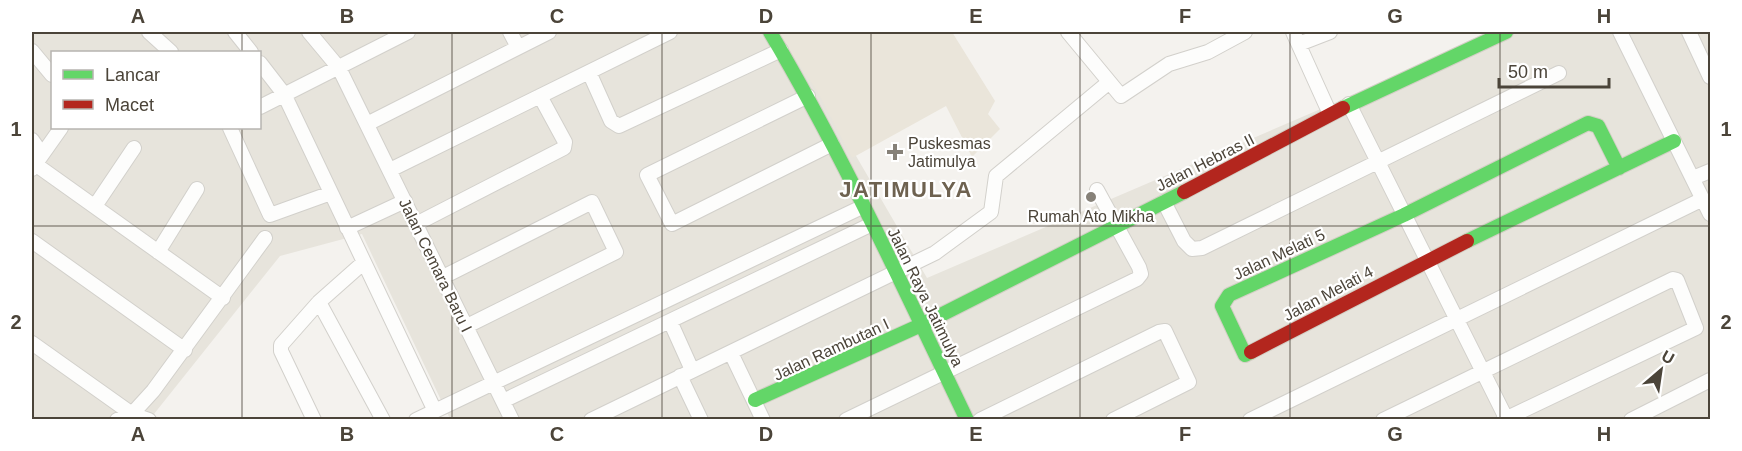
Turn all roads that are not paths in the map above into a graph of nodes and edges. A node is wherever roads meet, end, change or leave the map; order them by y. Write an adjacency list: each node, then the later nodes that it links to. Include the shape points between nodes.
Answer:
1 (149, 32): 21 (street)
2 (235, 32): 22 (street)
3 (309, 32): 24 (street, Jalan Cemara Baru I)
4 (376, 32): 17 (street)
5 (408, 32): 17 (street)
6 (510, 32): 18 (street)
7 (549, 32): 18 (street)
8 (670, 32): 25 (street)
9 (770, 32): 19 (street, Jalan Raya Jatimulya)
10 (1068, 32): 29 (street)
11 (1245, 32): 29 (street, via 1208,52 1169,64 1126,94 1117,94)
12 (1330, 32): 16 (street)
13 (1506, 32): 33 (street, Jalan Hebras II)
14 (1620, 32): 40 (street)
15 (1689, 32): 28 (street)
16 (1296, 38): 35 (street)
17 (384, 44): 24 (street)
18 (518, 46): 36 (street)
19 (781, 50): 25 (street, via 619,126 611,122); 32 (street, Jalan Raya Jatimulya)
20 (32, 51): 27 (street)
21 (170, 51)
22 (250, 51)
23 (261, 64): 30 (street)
24 (339, 68): 30 (street); 36 (street, Jalan Cemara Baru I)
25 (589, 72): 31 (street)
26 (1559, 73): 43 (street)
27 (51, 74)
28 (1710, 77)
29 (1108, 83): 68 (street, via 996,176 991,212 935,253)
30 (284, 94): 34 (street); 51 (street)
31 (540, 96): 46 (street); 59 (street, via 565,142 564,148)
32 (807, 96): 41 (street, Jalan Raya Jatimulya); 41 (street, via 647,175 672,224)
33 (1349, 105): 35 (street, Jalan Hebras II); 43 (street)
34 (261, 106)
35 (1330, 114): 54 (street, Jalan Hebras II)
36 (367, 124): 46 (street, Jalan Cemara Baru I)
37 (60, 129): 44 (street)
38 (230, 129): 51 (street, via 270,215)
39 (32, 140): 44 (street)
40 (1674, 141): 45 (street, Jalan Melati 4); 48 (street)
41 (832, 144): 56 (street, Jalan Raya Jatimulya)
42 (134, 148): 55 (street)
43 (1377, 161): 54 (street, via 1202,248 1192,249 1184,241); 58 (street)
44 (36, 162): 55 (street)
45 (1619, 168): 58 (street, via 1598,126 1588,123); 66 (street, Jalan Melati 4)
46 (390, 170): 53 (street, Jalan Cemara Baru I)
47 (1710, 171): 48 (street)
48 (1693, 178): 52 (street)
49 (197, 189): 65 (street)
50 (1097, 190): 61 (street)
51 (331, 193): 62 (street)
52 (1703, 199): 57 (street); 72 (street)
53 (405, 201): 59 (street, Jalan Cemara Baru I); 62 (street)
54 (1164, 202): 61 (street, Jalan Hebras II)
55 (95, 206): 65 (street)
56 (864, 206): 60 (street, Jalan Raya Jatimulya); 84 (street)
57 (1710, 214)
58 (1404, 215): 66 (street); 79 (street, Jalan Melati 5, via 1224,299 1222,306)
59 (416, 224): 69 (street, Jalan Cemara Baru I)
60 (872, 224): 68 (street, Jalan Raya Jatimulya); 73 (street)
61 (1116, 224): 75 (street, Jalan Hebras II); 82 (street, via 1140,267 1137,279)
62 (347, 228): 67 (street)
63 (265, 238): 70 (street)
64 (32, 241): 77 (street)
65 (158, 252): 70 (street)
66 (1427, 260): 72 (street); 79 (street, Jalan Melati 4)
67 (363, 263): 71 (street); 87 (street)
68 (895, 274): 75 (street, Jalan Raya Jatimulya); 78 (street)
69 (443, 277): 74 (street, Jalan Cemara Baru I); 74 (street, via 592,202 616,252)
70 (223, 298): 77 (street)
71 (319, 302): 93 (street, via 283,341 281,351); 94 (street)
72 (1456, 318): 80 (street); 103 (street)
73 (670, 321): 81 (street); 85 (street)
74 (467, 326): 84 (street, Jalan Cemara Baru I)
75 (921, 326): 82 (street, Jalan Raya Jatimulya); 86 (street, Jalan Rambutan I)
76 (32, 343): 88 (street)
77 (185, 350): 88 (street)
78 (731, 352): 81 (street); 86 (street)
79 (1245, 355)
80 (1482, 371): 90 (street); 90 (street, via 1674,278 1696,328); 104 (street)
81 (686, 373): 96 (street); 97 (street)
82 (944, 373): 99 (street); 100 (street, Jalan Raya Jatimulya)
83 (1710, 380): 105 (street)
84 (495, 383): 85 (street, Jalan Cemara Baru I); 87 (street)
85 (503, 400): 95 (street, Jalan Cemara Baru I)
86 (755, 400): 98 (street)
87 (434, 409): 89 (street)
88 (132, 414): 91 (street); 92 (street)
89 (417, 419)
90 (1505, 419)
91 (117, 420)
92 (149, 420)
93 (314, 420)
94 (384, 420)
95 (512, 420)
96 (591, 420)
97 (701, 420)
98 (763, 420)
99 (846, 420)
100 (967, 420)
101 (980, 420): 102 (street, via 1165,331 1190,382)
102 (1113, 420)
103 (1250, 420)
104 (1383, 420)
105 (1631, 420)

